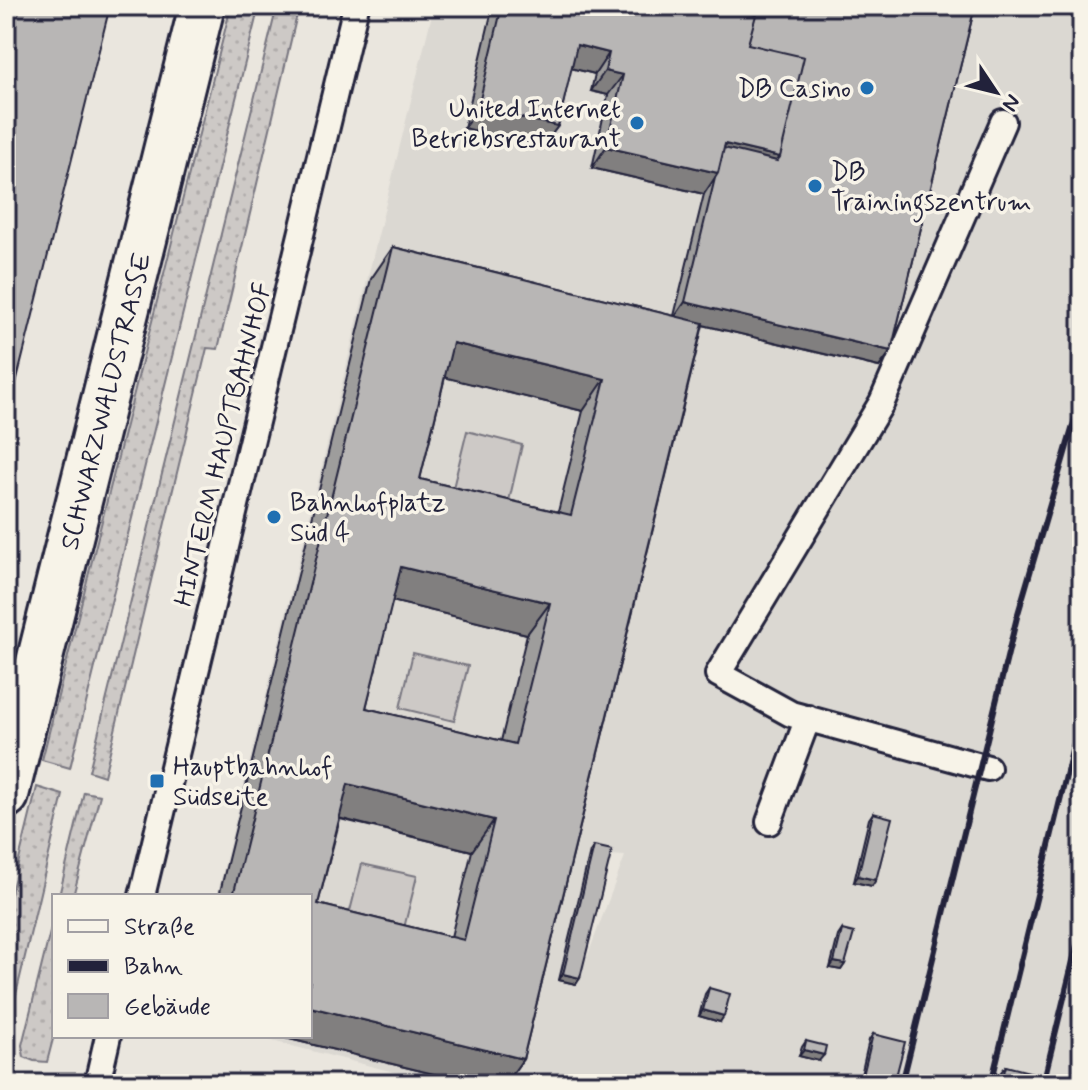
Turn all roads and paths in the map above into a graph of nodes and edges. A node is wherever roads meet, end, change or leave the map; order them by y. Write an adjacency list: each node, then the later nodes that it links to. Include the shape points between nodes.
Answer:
1 (202, 6): 6 (main road, SCHWARZWALDSTRASSE)
2 (356, 6): 8 (lane, HINTERM HAUPTBAHNHOF)
3 (1003, 122): 4 (lane, via 882,402 718,674)
4 (808, 718): 5 (lane, via 896,749); 7 (lane)
5 (988, 768)
6 (6, 795)
7 (769, 822)
8 (142, 894)
9 (108, 1038): 10 (lane)
10 (97, 1084)

